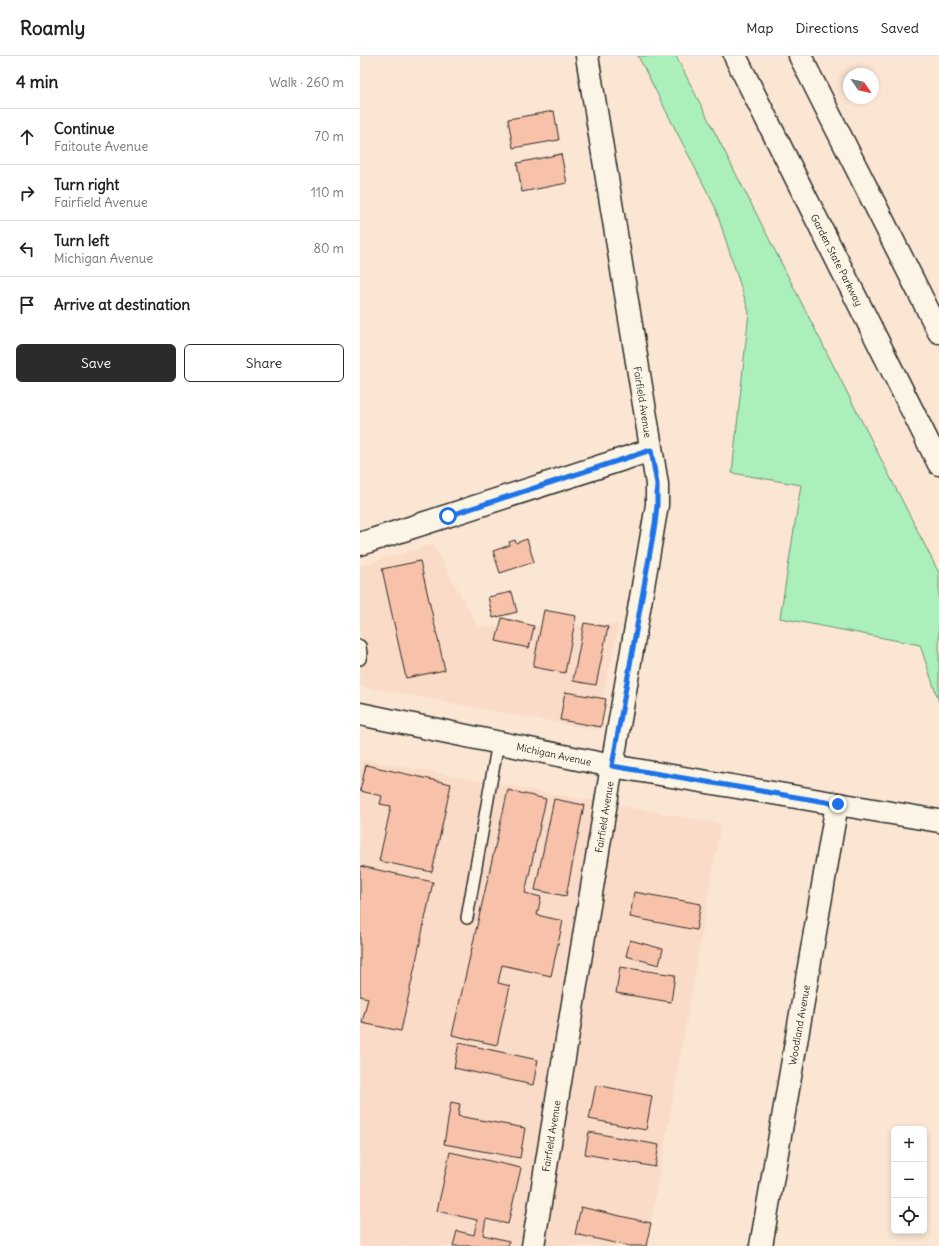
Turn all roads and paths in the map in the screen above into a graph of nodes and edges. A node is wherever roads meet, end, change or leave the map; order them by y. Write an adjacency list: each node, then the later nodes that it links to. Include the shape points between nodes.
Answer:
1 (587, 56): 5 (main road, Fairfield Avenue)
2 (735, 56): 6 (main road, Garden State Parkway)
3 (800, 56): 4 (main road)
4 (939, 332)
5 (651, 450): 7 (main road); 12 (main road, Fairfield Avenue, via 657,484 656,518)
6 (939, 464)
7 (360, 544)
8 (360, 646): 9 (lane)
9 (360, 659)
10 (360, 714): 11 (main road, Michigan Avenue)
11 (498, 742): 12 (main road, Michigan Avenue); 15 (lane)
12 (612, 766): 13 (main road, Michigan Avenue); 16 (main road, Fairfield Avenue)
13 (838, 804): 14 (main road, Michigan Avenue); 17 (main road, Woodland Avenue)
14 (939, 821)
15 (467, 918)
16 (533, 1246)
17 (761, 1246)

